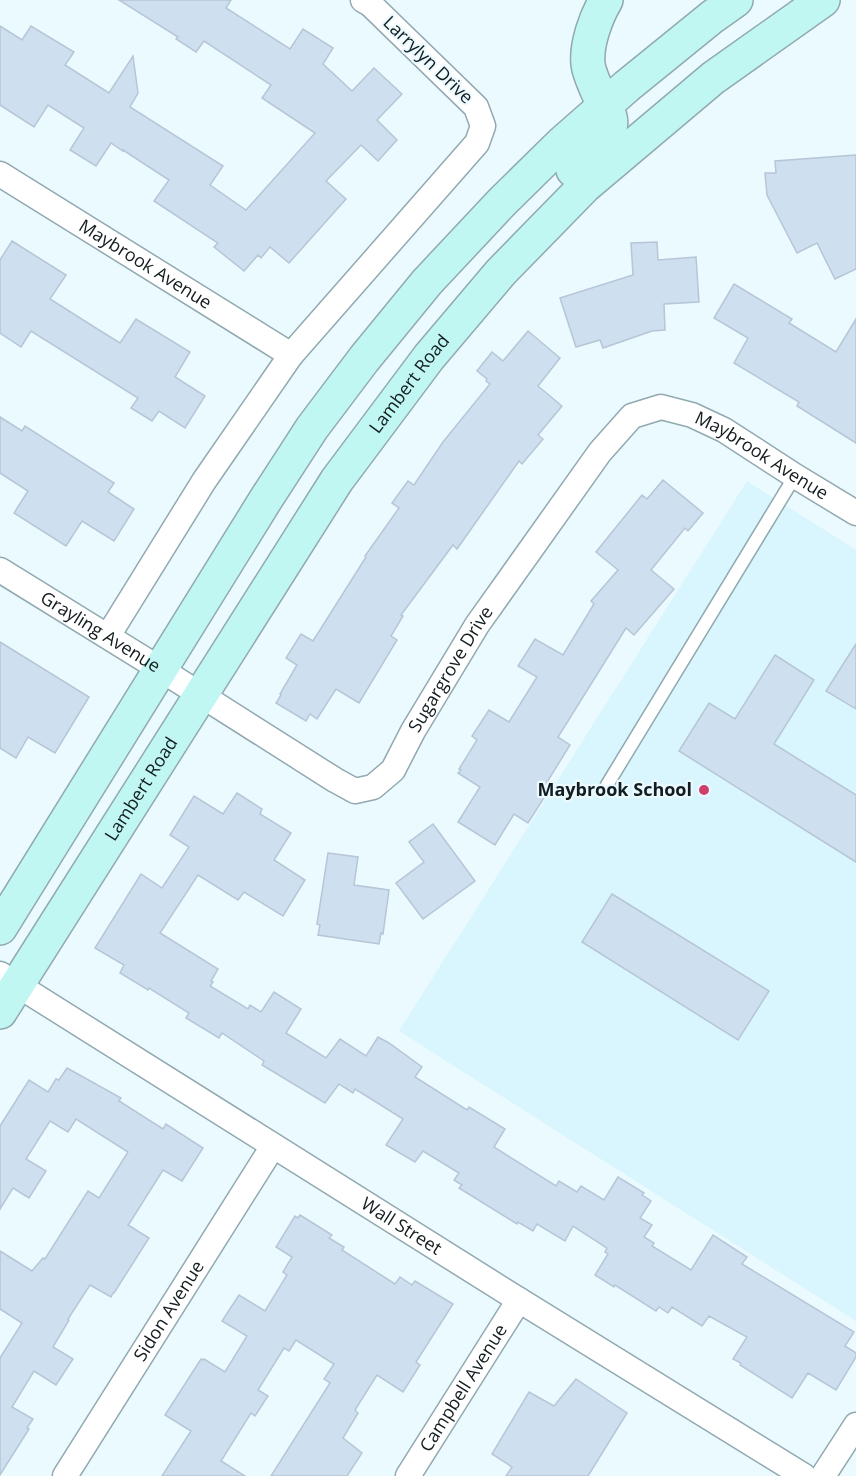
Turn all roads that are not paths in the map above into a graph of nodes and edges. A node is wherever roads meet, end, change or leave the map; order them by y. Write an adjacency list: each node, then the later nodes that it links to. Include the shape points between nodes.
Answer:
1 (363, 0): 8 (street, Larrylyn Drive, via 476,107 483,126 477,143)
2 (606, 0): 5 (main road, via 590,39 588,65)
3 (736, 0): 5 (main road)
4 (823, 0): 7 (main road, Lambert Road, via 713,78 597,176)
5 (604, 106): 7 (main road, via 612,123 608,135 512,228 502,242); 14 (main road, via 501,203 427,282 364,359 312,428)
6 (0, 174): 8 (street, Maybrook Avenue)
7 (501, 272): 15 (main road, Lambert Road, via 429,357 337,480)
8 (291, 355): 13 (street, via 204,481)
9 (661, 407): 10 (street, Maybrook Avenue, via 692,415 724,430); 15 (street, Sugargrove Drive, via 632,416 600,453 477,625 393,770 373,787 356,791 335,780)
10 (795, 476): 11 (street, Maybrook Avenue); 16 (lane)
11 (856, 513)
12 (0, 570): 13 (street, Grayling Avenue)
13 (108, 636): 14 (street, Grayling Avenue)
14 (160, 669): 15 (street, Grayling Avenue); 17 (main road)
15 (200, 694): 18 (main road, Lambert Road, via 98,858)
16 (606, 785)
17 (0, 928)
18 (9, 979): 19 (main road, Lambert Road); 20 (street, Wall Street)
19 (0, 1012)
20 (273, 1146): 21 (street, Wall Street); 23 (street, Sidon Avenue)
21 (519, 1300): 24 (street, Campbell Avenue); 25 (street, Wall Street)
22 (856, 1425): 26 (street)
23 (65, 1476)
24 (408, 1476)
25 (804, 1476)
26 (823, 1476)

